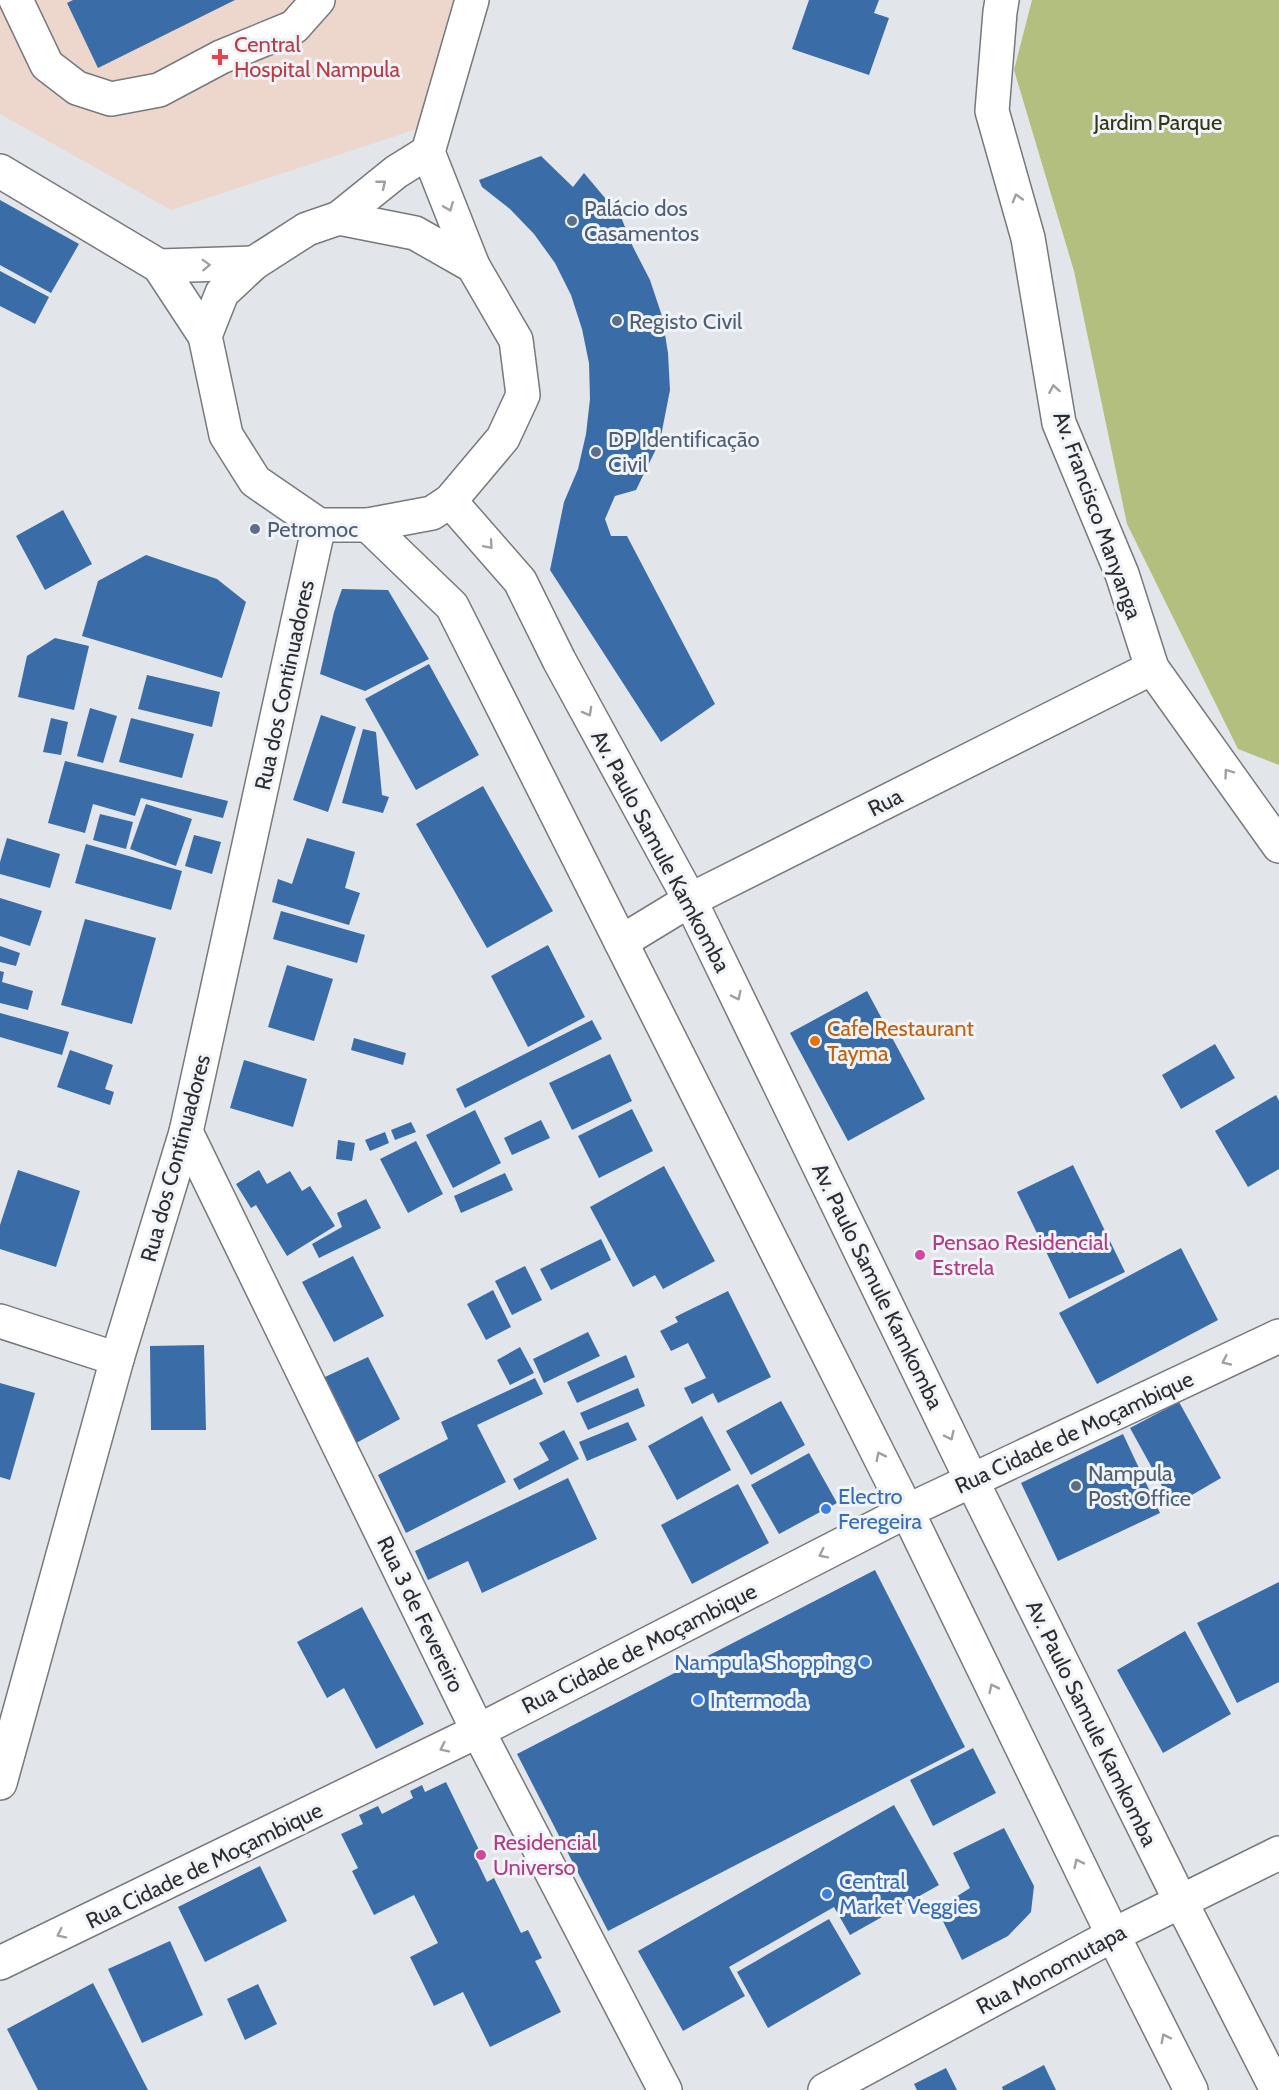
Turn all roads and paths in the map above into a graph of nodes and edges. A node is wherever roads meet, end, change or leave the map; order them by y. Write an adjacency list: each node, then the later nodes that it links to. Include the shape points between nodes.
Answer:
1 (16, 0): 2 (street, via 48,65 77,88 111,99 159,90 221,57 294,27)
2 (318, 0)
3 (472, 0): 5 (street)
4 (1002, 0): 15 (street, Av. Francisco Manyanga, one-way to 4, via 1122,574 1059,423 1028,238 992,111)
5 (428, 152): 7 (street, one-way to 5); 10 (street, one-way to 10)
6 (0, 171): 9 (street)
7 (339, 218): 8 (street, via 307,229); 10 (street, via 415,233)
8 (254, 263): 9 (street, one-way to 8); 11 (street, via 222,293)
9 (159, 266): 11 (street)
10 (473, 266): 12 (street, via 516,340 523,395 503,438)
11 (205, 336): 13 (street, via 226,435 255,482)
12 (450, 501): 14 (street, via 432,513); 18 (street, Av. Paulo Samule Kamkomba, one-way to 18, via 520,581)
13 (319, 525): 14 (street); 20 (street, Rua dos Continuadores)
14 (368, 525): 19 (street, via 452,606)
15 (1152, 668): 16 (street, Av. Francisco Manyanga, one-way to 15); 18 (street, Rua)
16 (1273, 826): 17 (street, Av. Francisco Manyanga)
17 (1279, 859)
18 (690, 900): 19 (street, Rua); 24 (street, Av. Paulo Samule Kamkomba, one-way to 24)
19 (621, 942): 25 (street, one-way to 19)
20 (186, 1132): 23 (street, Rua dos Continuadores); 26 (street, Rua 3 de Fevereiro)
21 (0, 1321): 23 (street)
22 (1279, 1336): 24 (street, Rua Cidade de Moçambique, one-way to 24)
23 (117, 1359): 27 (street, Rua dos Continuadores)
24 (972, 1481): 25 (street, Rua Cidade de Moçambique); 29 (street, Av. Paulo Samule Kamkomba)
25 (908, 1511): 26 (street, Rua Cidade de Moçambique, one-way to 26); 30 (street, one-way to 25)
26 (478, 1731): 31 (street, Rua Cidade de Moçambique, one-way to 31); 32 (street, Rua 3 de Fevereiro)
27 (0, 1783)
28 (1279, 1853): 29 (street, Rua Monomutapa)
29 (1181, 1902): 30 (street, Rua Monomutapa); 35 (street, Av. Paulo Samule Kamkomba)
30 (1113, 1935): 33 (street, Rua Monomutapa); 34 (street, one-way to 30)
31 (0, 1963)
32 (665, 2090)
33 (825, 2090)
34 (1191, 2090)
35 (1276, 2090)

